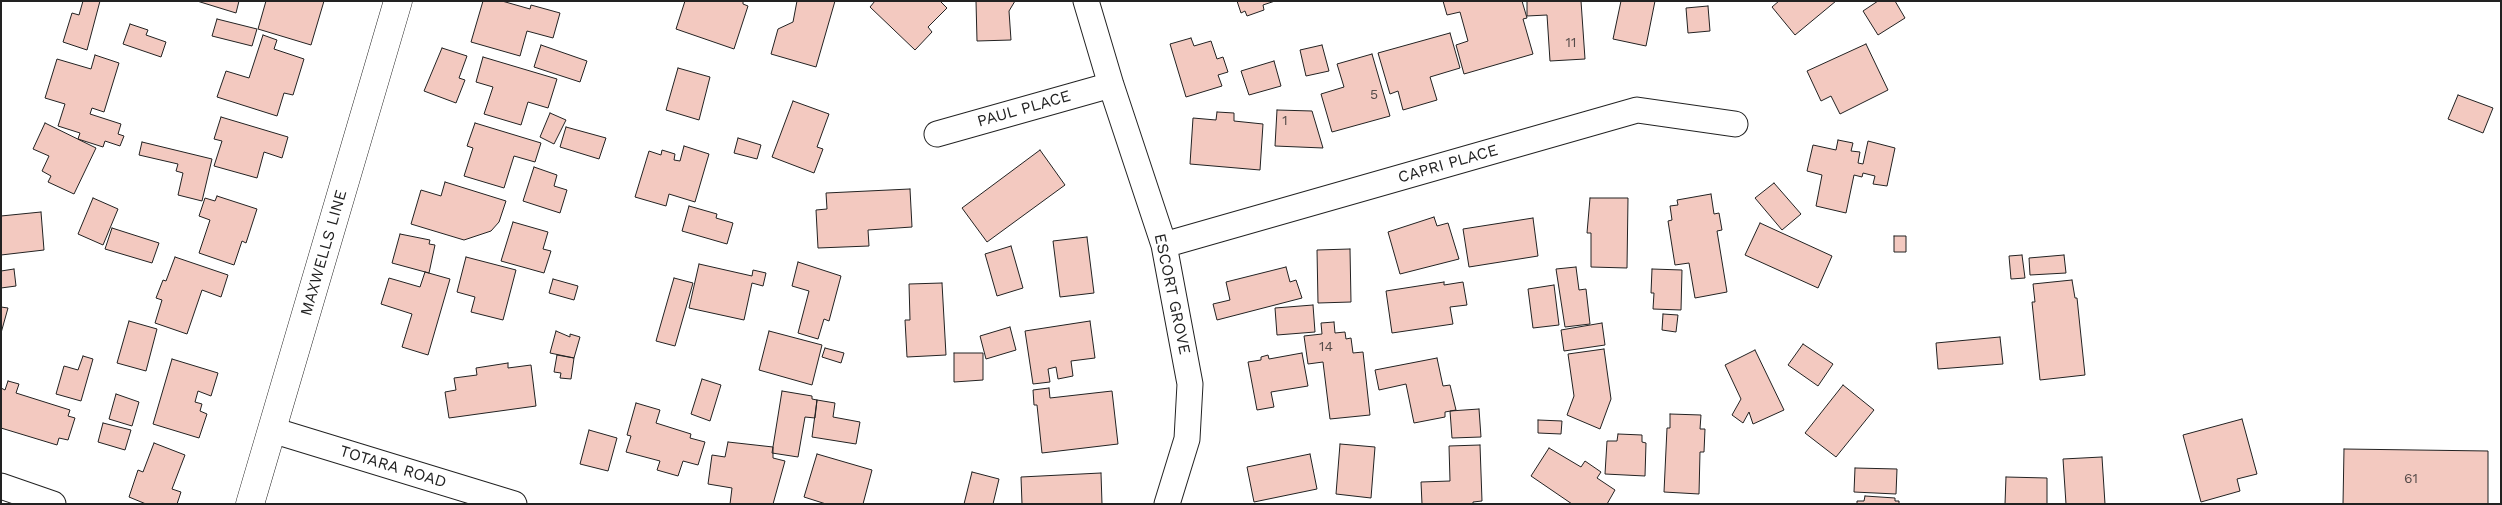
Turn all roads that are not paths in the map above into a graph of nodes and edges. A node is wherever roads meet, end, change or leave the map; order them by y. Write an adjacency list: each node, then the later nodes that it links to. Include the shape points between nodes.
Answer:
1 (398, 1): 7 (street, MAXWELLS LINE)
2 (1086, 1): 3 (street, ESCORT GROVE)
3 (1111, 85): 5 (street, PAUL PLACE); 6 (street, ESCORT GROVE)
4 (1736, 124): 6 (street, CAPRI PLACE, via 1637,110)
5 (937, 134)
6 (1164, 245): 12 (street, ESCORT GROVE, via 1190,384 1187,439)
7 (272, 430): 10 (street, MAXWELLS LINE); 11 (street, TOTARA ROAD)
8 (1, 486): 9 (street)
9 (54, 504)
10 (250, 504)
11 (514, 504)
12 (1167, 504)

